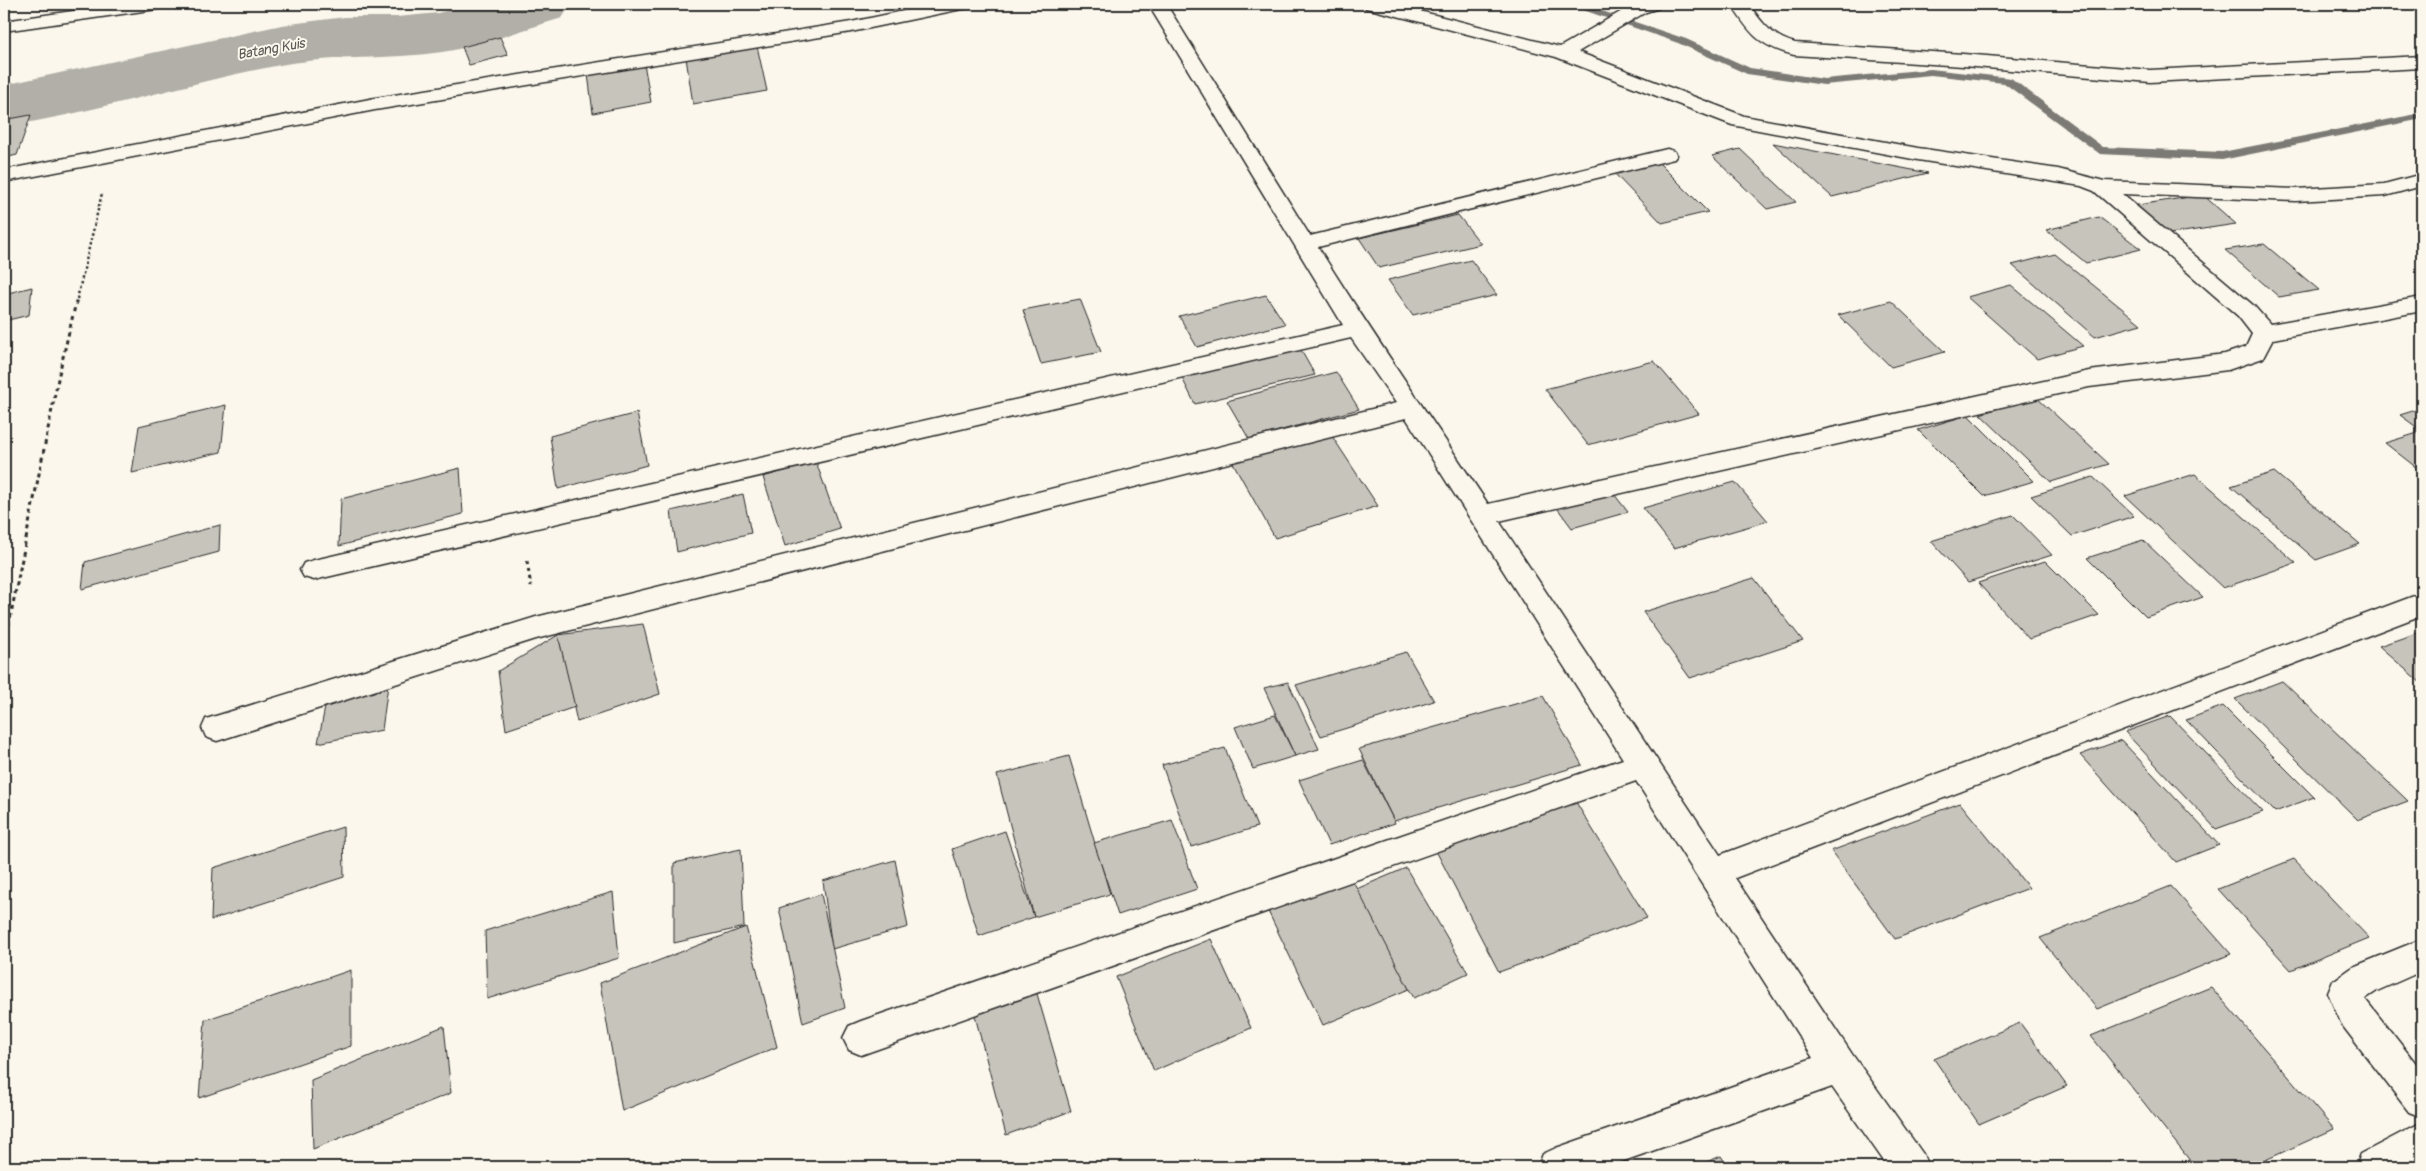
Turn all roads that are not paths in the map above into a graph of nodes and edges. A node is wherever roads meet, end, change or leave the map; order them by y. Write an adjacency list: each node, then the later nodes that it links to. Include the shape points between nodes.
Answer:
1 (158, 4): 7 (street)
2 (962, 4): 11 (street, via 851,27 375,104)
3 (1157, 4): 14 (street)
4 (1372, 4): 8 (street)
5 (1653, 4): 8 (street)
6 (1740, 4): 9 (street, via 1766,39 1778,46 1794,49 2150,76)
7 (4, 26)
8 (1563, 53): 13 (street, via 1739,120 1918,154 2058,175)
9 (2422, 62)
10 (1667, 155): 14 (street)
11 (4, 176)
12 (2422, 180): 13 (street, via 2385,190 2296,195)
13 (2101, 187): 17 (street, via 2246,311)
14 (1304, 244): 16 (street)
15 (2422, 304): 17 (street)
16 (1357, 329): 18 (street); 20 (street)
17 (2264, 333): 19 (street, via 2254,352 2228,362 2089,379)
18 (1412, 408): 19 (street); 22 (street, via 536,628)
19 (1482, 515): 23 (street)
20 (314, 570)
21 (2422, 604): 24 (street)
22 (217, 728)
23 (1643, 765): 24 (street); 26 (street)
24 (1714, 872): 27 (street)
25 (2422, 955): 28 (street, via 2365,979 2345,994 2354,1013)
26 (861, 1038)
27 (1839, 1067): 30 (street); 31 (street)
28 (2422, 1099)
29 (2422, 1140): 32 (street)
30 (1556, 1167)
31 (1910, 1167)
32 (2374, 1167)

